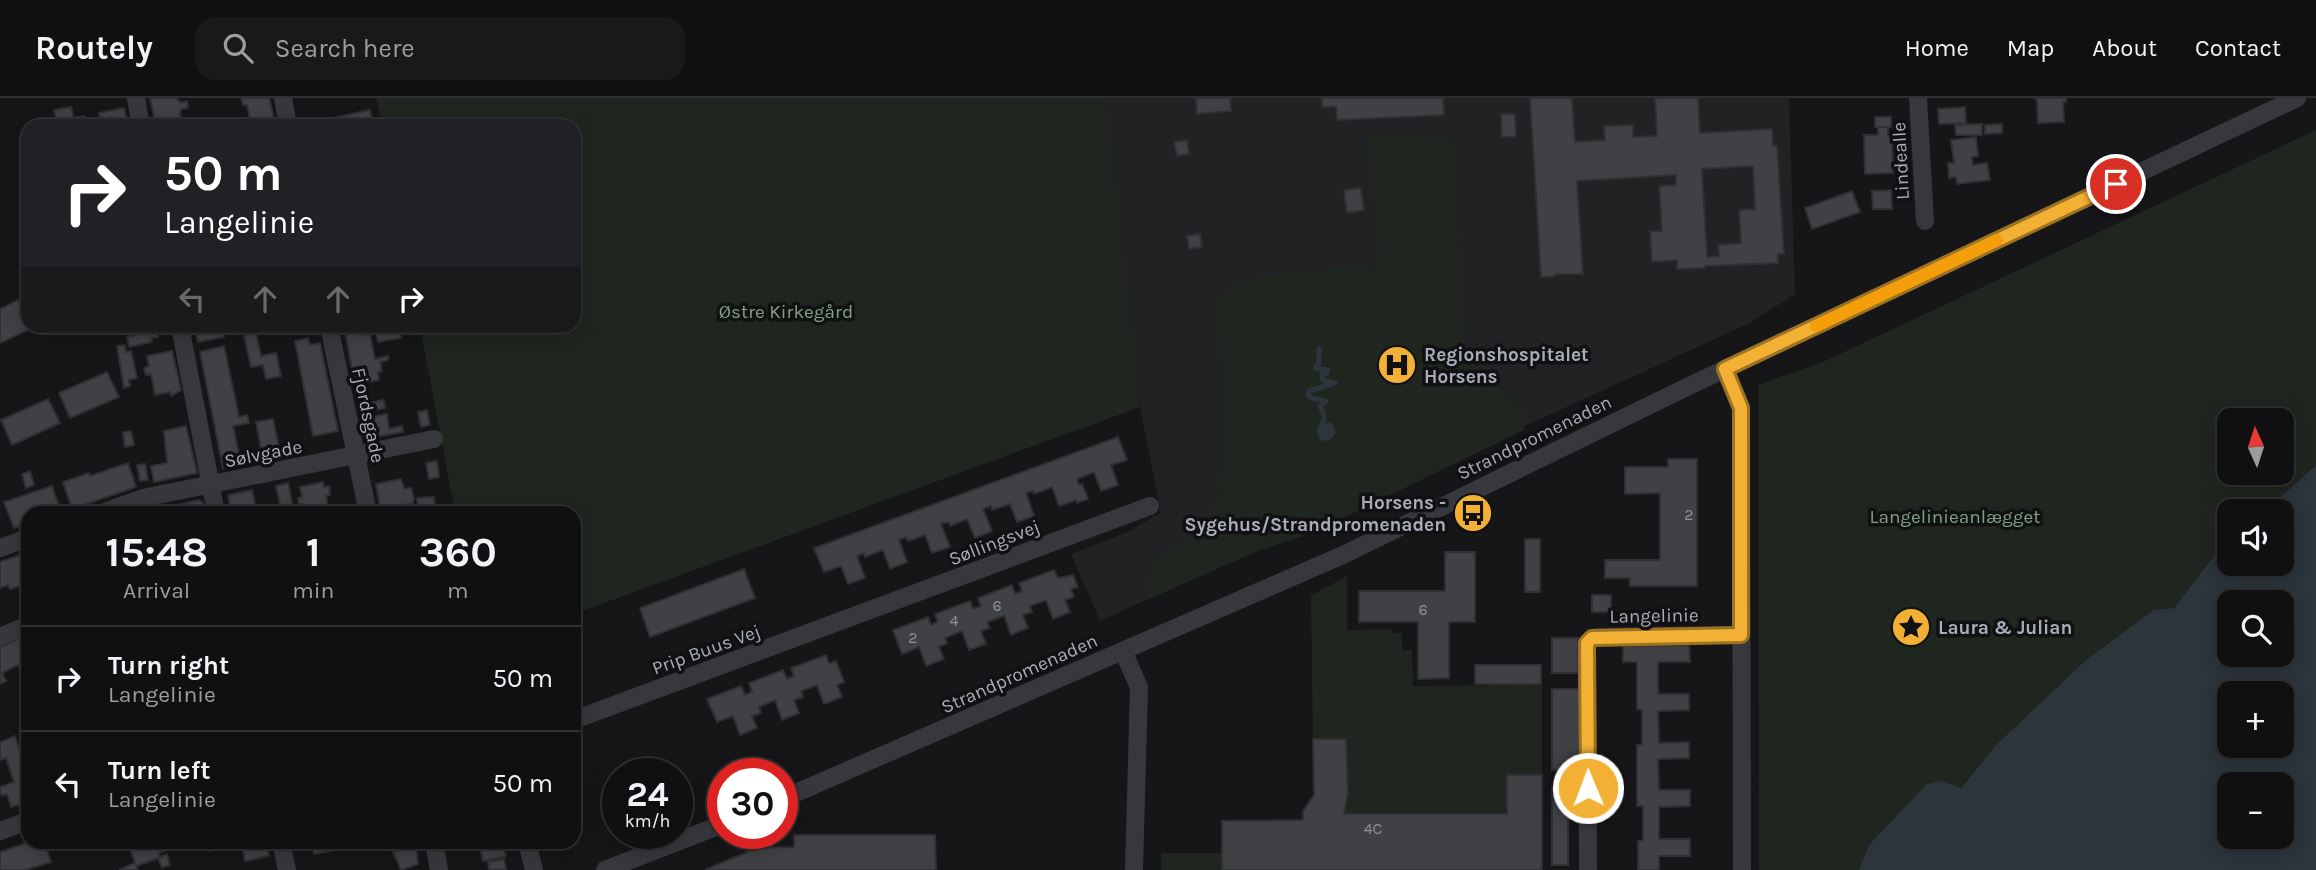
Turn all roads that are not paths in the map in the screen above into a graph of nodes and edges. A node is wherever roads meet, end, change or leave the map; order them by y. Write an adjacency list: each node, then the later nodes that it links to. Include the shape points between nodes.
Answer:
1 (136, 98): 5 (street)
2 (283, 98): 6 (street)
3 (1918, 98): 7 (street, Lindealle)
4 (2297, 98): 10 (street, Strandpromenaden)
5 (140, 119)
6 (287, 119)
7 (1925, 221)
8 (181, 333): 13 (street)
9 (330, 333): 12 (street, Fjordsgade)
10 (1725, 369): 22 (street, via 1741,408); 24 (street, Strandpromenaden, via 1343,555)
11 (435, 439): 12 (street, Sølvgade)
12 (356, 456): 13 (street, Sølvgade); 16 (street, Fjordsgade)
13 (211, 485): 14 (street, Sølvgade); 15 (street)
14 (121, 506)
15 (215, 506)
16 (367, 506)
17 (1150, 506): 20 (street, Søllingsvej)
18 (21, 540): 19 (street)
19 (0, 548)
20 (853, 617): 25 (street, Prip Buus Vej)
21 (21, 628): 23 (street)
22 (1741, 635): 38 (street, Langelinie, via 1600,637 1587,643); 39 (street)
23 (0, 637)
24 (1123, 651): 26 (street, Strandpromenaden); 37 (street, via 1139,687)
25 (581, 717)
26 (798, 792)
27 (21, 824): 29 (street)
28 (707, 830): 36 (street)
29 (0, 831)
30 (282, 849): 33 (street)
31 (434, 849): 34 (street)
32 (529, 849): 35 (street)
33 (287, 870)
34 (439, 870)
35 (534, 870)
36 (605, 870)
37 (1134, 870)
38 (1588, 870)
39 (1742, 870)

